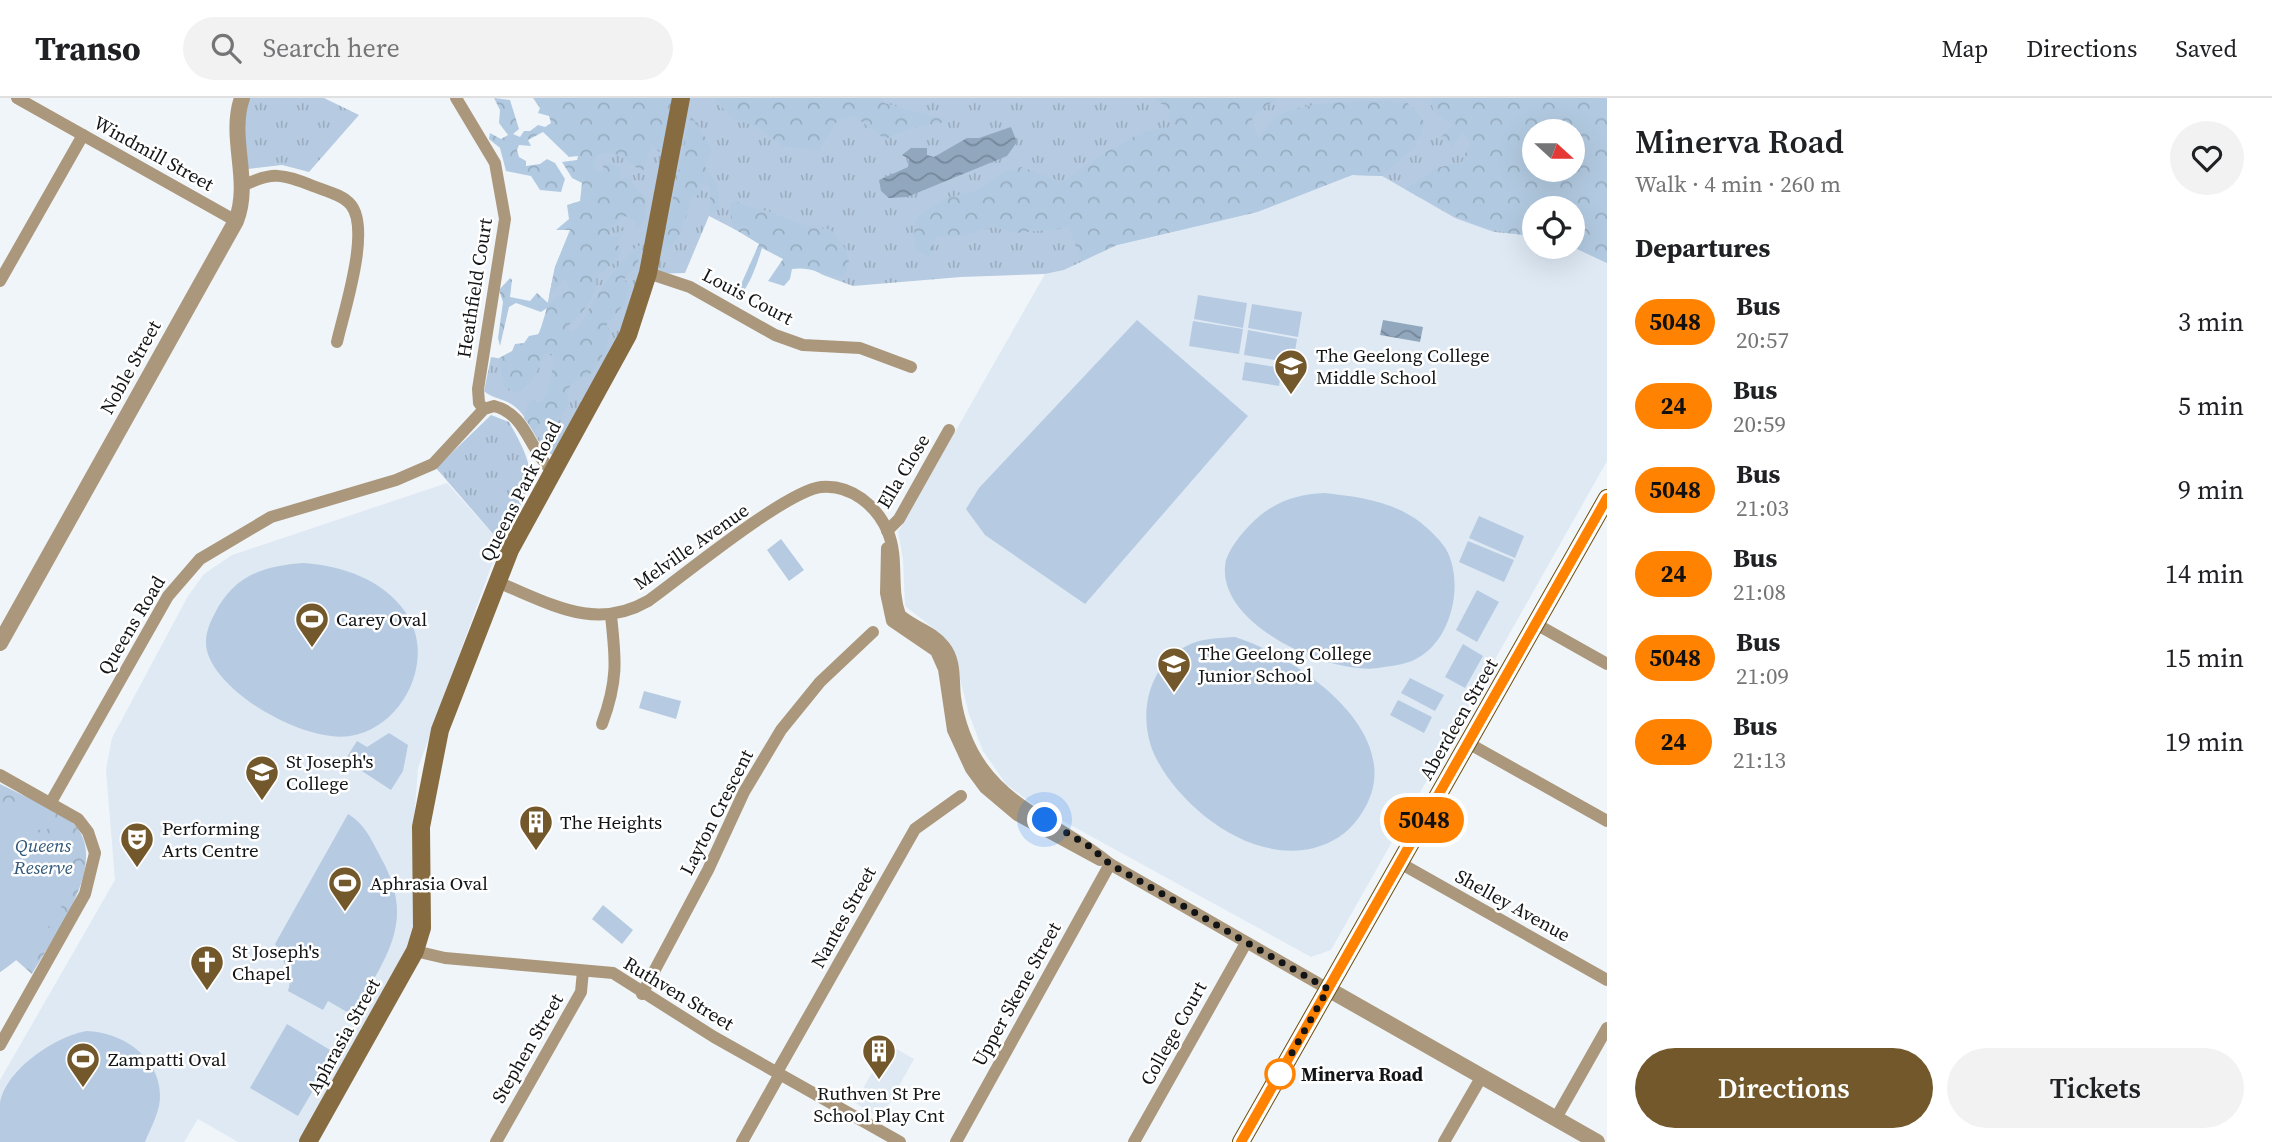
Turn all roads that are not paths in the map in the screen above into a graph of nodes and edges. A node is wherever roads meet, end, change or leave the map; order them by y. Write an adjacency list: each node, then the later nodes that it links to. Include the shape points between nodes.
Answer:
1 (17, 98): 5 (street, Windmill Street)
2 (242, 98): 6 (street, Noble Street, via 237,116)
3 (456, 98): 12 (street, Heathfield Court, via 495,163 505,219 480,376)
4 (681, 98): 8 (main road, Queens Park Road)
5 (83, 135): 7 (street, Windmill Street); 9 (street)
6 (242, 186): 7 (street, Noble Street); 10 (street, via 268,175 286,176 345,199 357,214 360,233)
7 (236, 221): 21 (street, Noble Street)
8 (648, 273): 11 (street, Louis Court, via 690,287 784,339 803,345 860,348); 14 (main road, Queens Park Road, via 628,335)
9 (0, 281)
10 (337, 342)
11 (911, 367)
12 (484, 410): 14 (street, via 494,406 515,415 538,458); 27 (street, Queens Road, via 433,464 397,480 271,517 200,559 169,596)
13 (949, 430): 16 (street, Ella Close, via 899,519)
14 (551, 470): 17 (main road, Queens Park Road)
15 (1606, 502): 19 (main road, Aberdeen Street)
16 (887, 531): 18 (street, Melville Avenue, via 879,515 855,494 823,487 810,490 794,496 648,601); 30 (street, via 886,593 896,618 936,651 944,669 953,730 971,769 1017,815)
17 (497, 582): 18 (street, Melville Avenue, via 577,612); 32 (main road, Queens Park Road, via 440,730 421,827 422,928)
18 (611, 616): 23 (street, via 616,662 613,693)
19 (1536, 624): 22 (street); 24 (main road, Aberdeen Street)
20 (873, 632): 36 (street, Layton Crescent, via 820,682 781,730 744,792)
21 (0, 643)
22 (1607, 664)
23 (602, 724)
24 (1468, 743): 28 (street); 29 (main road, Aberdeen Street)
25 (0, 775): 27 (street)
26 (961, 796): 39 (street, Nantes Street, via 915,829)
27 (51, 802): 38 (street, via 85,827 94,863 85,894)
28 (1607, 821)
29 (1400, 863): 34 (street, Shelley Avenue); 35 (main road, Aberdeen Street)
30 (1110, 864): 31 (street); 46 (street, Upper Skene Street)
31 (1246, 943): 35 (street); 47 (street, College Court)
32 (415, 951): 33 (street, Ruthven Street); 42 (main road, Aphrasia Street)
33 (583, 971): 36 (street, Ruthven Street, via 613,973); 43 (street, Stephen Street, via 582,992)
34 (1607, 980)
35 (1328, 989): 40 (street); 48 (main road, Aberdeen Street)
36 (642, 994): 39 (street, Ruthven Street)
37 (1607, 1028): 41 (street)
38 (0, 1045)
39 (779, 1073): 44 (street, Nantes Street); 45 (street, Ruthven Street)
40 (1482, 1076): 41 (street); 49 (street)
41 (1556, 1118): 50 (street)
42 (308, 1142)
43 (496, 1142)
44 (742, 1142)
45 (900, 1142)
46 (956, 1142)
47 (1134, 1142)
48 (1241, 1142)
49 (1444, 1142)
50 (1597, 1142)

